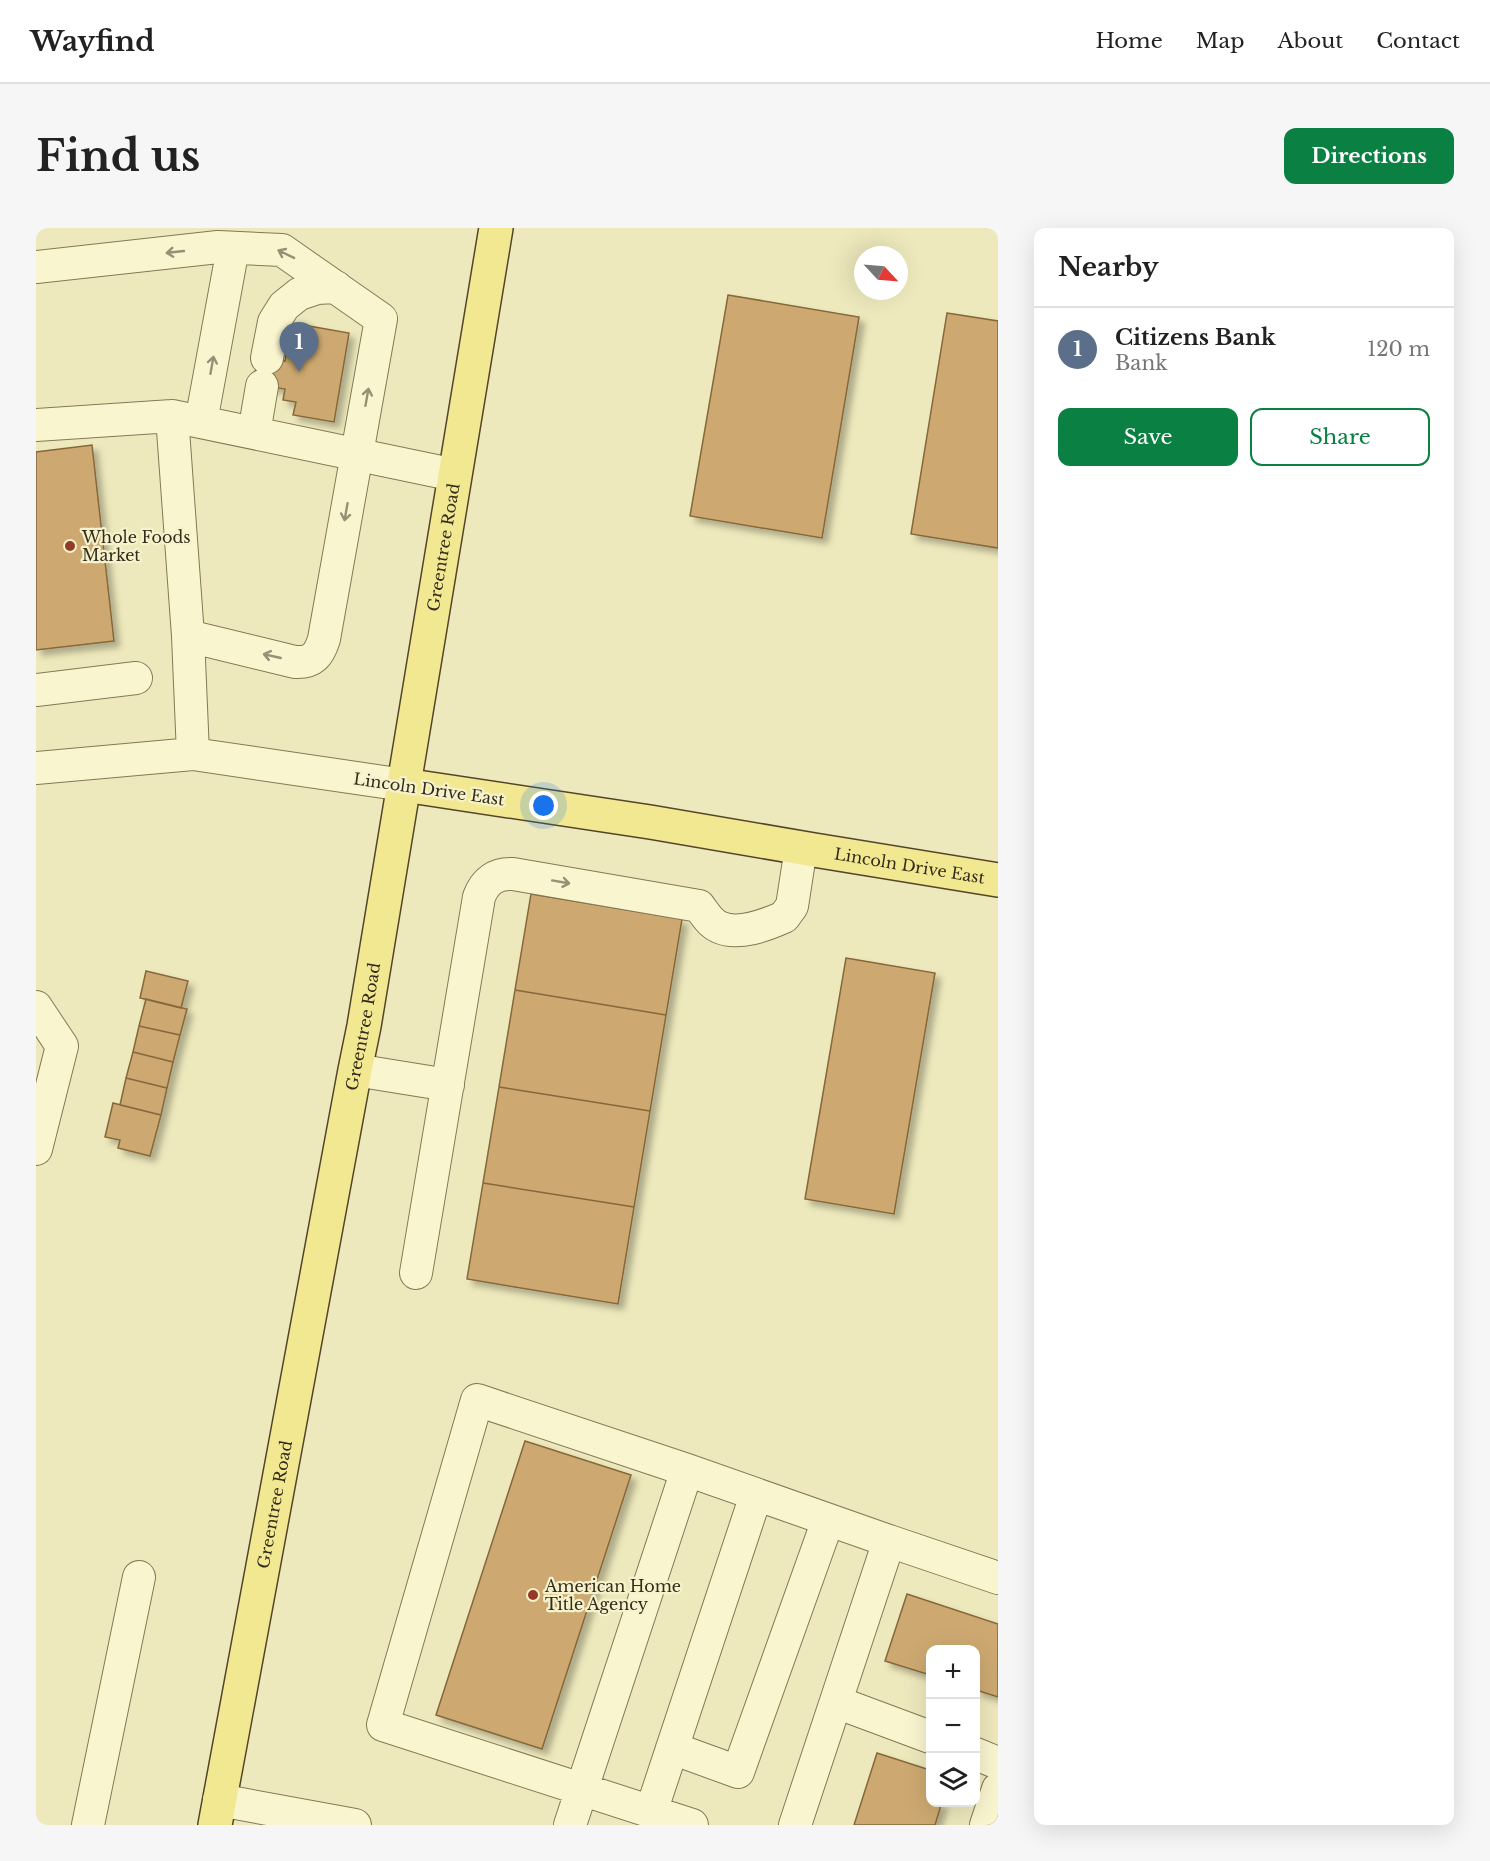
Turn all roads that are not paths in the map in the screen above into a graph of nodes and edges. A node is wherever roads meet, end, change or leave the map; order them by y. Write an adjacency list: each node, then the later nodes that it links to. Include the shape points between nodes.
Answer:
1 (496, 228): 9 (main road, Greentree Road)
2 (233, 248): 3 (street, one-way to 3); 4 (street, one-way to 2, via 282,250); 5 (street, one-way to 2)
3 (36, 267)
4 (336, 287): 7 (street, via 299,294 284,306 274,322); 8 (street, one-way to 4, via 381,319)
5 (187, 419): 6 (street); 7 (street); 10 (street)
6 (36, 425)
7 (254, 433): 8 (street)
8 (357, 455): 9 (street); 10 (street, one-way to 10, via 324,639 315,658 296,662)
9 (455, 475): 15 (main road, Greentree Road)
10 (188, 636): 13 (street)
11 (136, 678): 12 (street)
12 (36, 690)
13 (193, 754): 14 (street, Lincoln Drive East); 15 (street, Lincoln Drive East)
14 (36, 768)
15 (405, 785): 16 (main road, Lincoln Drive East); 19 (main road, Greentree Road)
16 (801, 848): 17 (main road, Lincoln Drive East); 20 (street, one-way to 16, via 479,897 489,880 513,874 699,906 718,927 743,930 784,917 792,906)
17 (998, 880)
18 (36, 1007): 21 (street, via 62,1046)
19 (355, 1070): 20 (street); 37 (main road, Greentree Road)
20 (448, 1085): 22 (street)
21 (36, 1149)
22 (416, 1273)
23 (687, 1470): 24 (street); 35 (street); 35 (street, via 477,1400 383,1725)
24 (756, 1495): 25 (street); 31 (street)
25 (828, 1520): 26 (street); 31 (street, via 738,1772)
26 (889, 1541): 28 (street); 29 (street)
27 (139, 1577): 38 (street)
28 (998, 1578)
29 (836, 1702): 30 (street); 42 (street)
30 (926, 1736)
31 (672, 1748): 36 (street)
32 (980, 1756): 33 (street)
33 (998, 1762)
34 (998, 1789): 43 (street)
35 (582, 1790): 36 (street); 40 (street)
36 (651, 1812): 41 (street)
37 (217, 1813): 39 (street)
38 (88, 1825)
39 (355, 1825)
40 (570, 1825)
41 (692, 1825)
42 (795, 1825)
43 (986, 1825)

